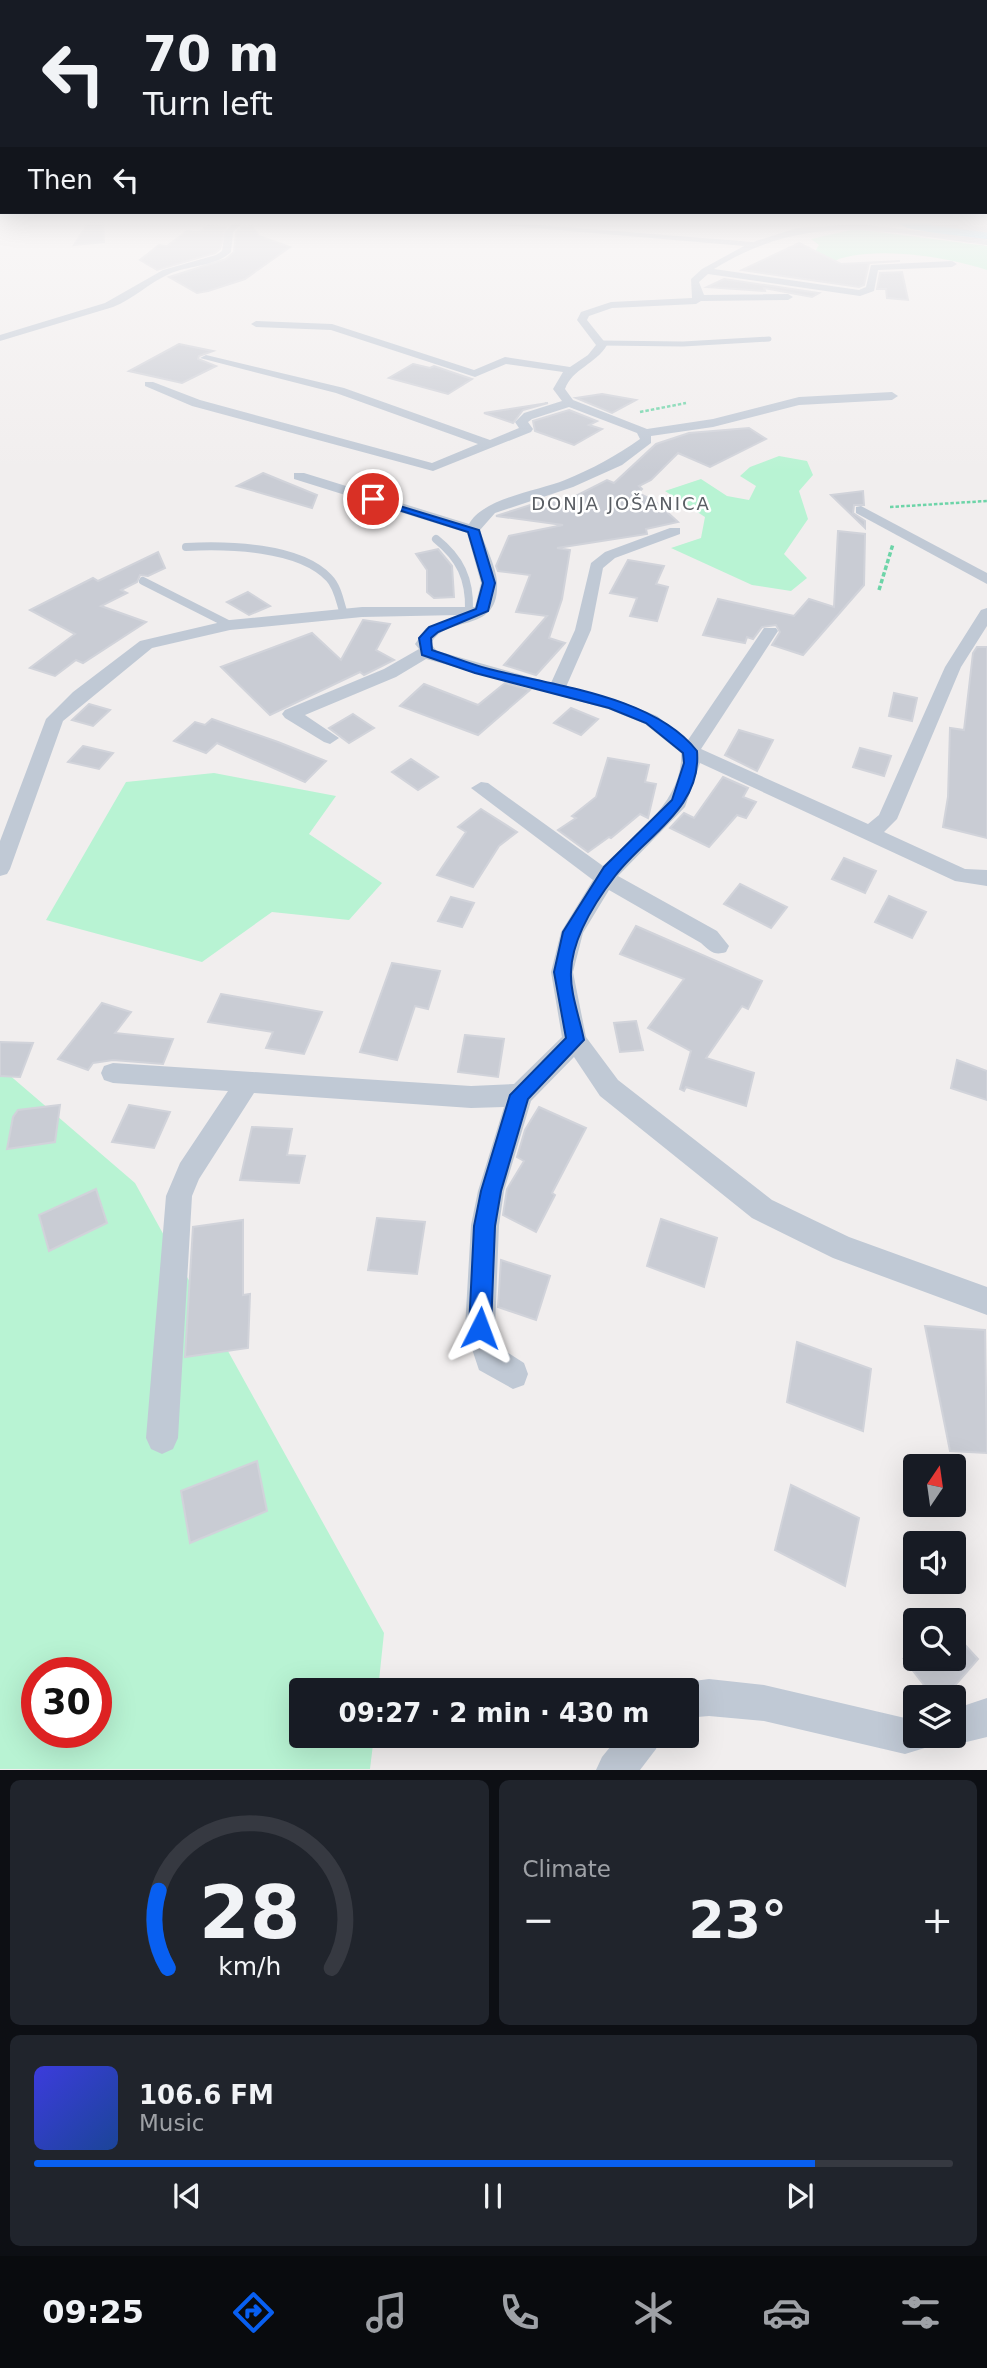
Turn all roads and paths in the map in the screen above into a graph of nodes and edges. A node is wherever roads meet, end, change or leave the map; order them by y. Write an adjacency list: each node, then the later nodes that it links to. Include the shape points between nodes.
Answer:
1 (107, 306): 4 (street)
2 (609, 306): 6 (street, via 590,311 582,320)
3 (256, 324): 8 (street, via 332,327 475,374 505,360)
4 (0, 338)
5 (769, 339): 6 (lane)
6 (601, 343): 8 (street, via 600,350)
7 (206, 358): 15 (street, via 340,390)
8 (569, 370): 11 (street, via 559,389)
9 (149, 384): 15 (street, via 196,403 433,467)
10 (892, 397): 14 (street, via 799,401 713,423)
11 (569, 402): 13 (street); 15 (street, via 528,416 522,422 527,429)
12 (687, 403): 13 (path)
13 (611, 419): 14 (street)
14 (639, 430): 19 (street, via 647,440 617,462 490,510)
15 (490, 444)
16 (299, 476): 19 (street)
17 (987, 501): 18 (path)
18 (861, 510): 20 (street)
19 (473, 530): 27 (street, via 489,583)
20 (897, 530): 24 (street); 26 (path)
21 (675, 531): 33 (street, via 610,555 596,566 593,598 578,647)
22 (436, 539): 27 (lane, via 461,562)
23 (186, 547): 29 (lane, via 241,546 310,566 329,578)
24 (987, 579)
25 (144, 581): 30 (lane)
26 (879, 590)
27 (475, 611): 29 (street); 32 (street, via 434,629 425,638)
28 (987, 613): 37 (street, via 953,667 887,820)
29 (344, 614): 30 (street)
30 (230, 625): 38 (street, via 146,644 55,719)
31 (770, 631): 35 (street)
32 (426, 652): 33 (street); 34 (street, via 390,673 291,714)
33 (556, 690): 35 (street, via 651,720)
34 (330, 738)
35 (690, 751): 37 (street); 39 (street, via 691,763 678,802)
36 (481, 788): 39 (street)
37 (869, 834): 40 (street, via 962,876)
38 (0, 869)
39 (605, 878): 41 (street); 42 (street, via 572,932 562,972)
40 (987, 878)
41 (718, 946)
42 (575, 1040): 45 (street); 46 (street, via 609,1088 762,1209 843,1248)
43 (113, 1073): 44 (street)
44 (248, 1082): 45 (street, via 471,1097); 48 (street, via 189,1172 179,1196)
45 (520, 1095): 47 (street, via 491,1191 480,1328 490,1359)
46 (987, 1301)
47 (513, 1374)
48 (162, 1437)
49 (699, 1697): 52 (street, via 746,1699)
50 (987, 1716): 51 (street)
51 (966, 1725)
52 (903, 1736)
53 (633, 1748): 54 (street)
54 (615, 1769)

